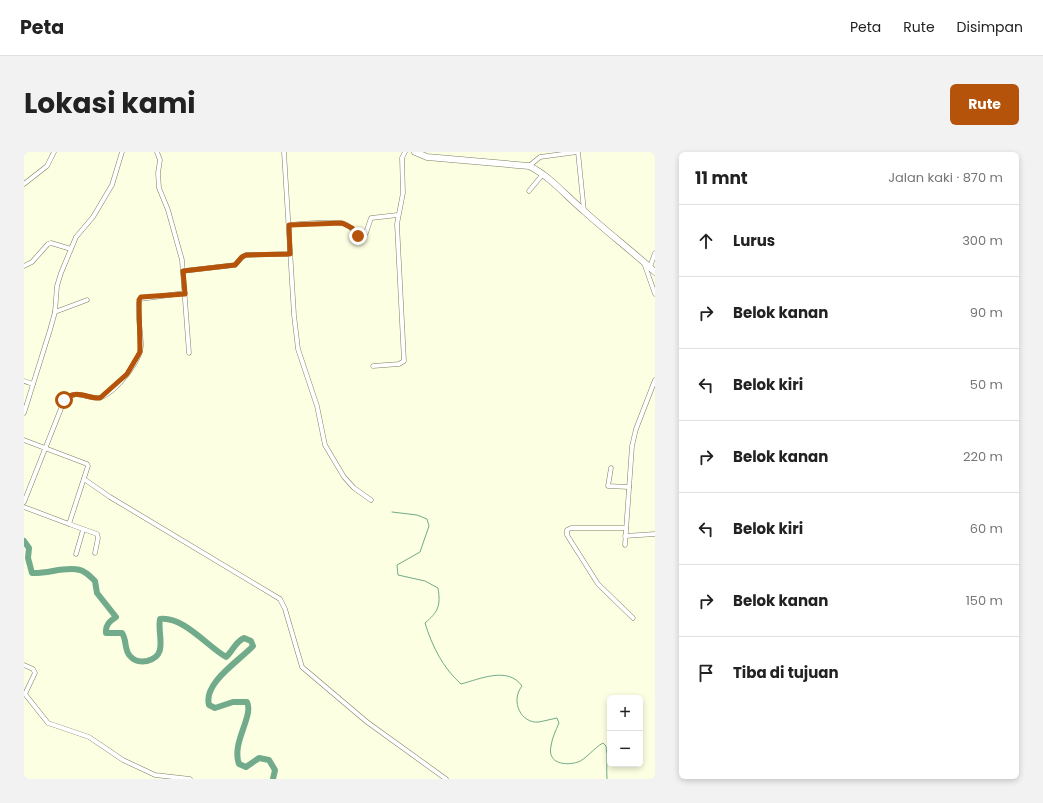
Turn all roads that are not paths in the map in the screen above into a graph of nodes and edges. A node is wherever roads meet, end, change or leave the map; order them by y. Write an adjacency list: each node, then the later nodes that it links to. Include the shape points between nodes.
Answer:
1 (54, 152): 10 (street, via 43,170)
2 (122, 152): 15 (street, via 112,185 94,217 76,237)
3 (157, 152): 21 (street, via 160,160 159,188 168,210)
4 (284, 152): 14 (street)
5 (405, 152): 13 (street, via 402,158 403,193)
6 (415, 152): 8 (highway, via 427,157)
7 (577, 152): 8 (street, via 540,157); 12 (street)
8 (529, 166): 9 (highway)
9 (543, 174): 11 (street); 12 (highway)
10 (24, 184)
11 (529, 191)
12 (584, 212): 18 (highway)
13 (398, 215): 14 (street, via 372,218 363,237 342,223); 27 (street, via 404,361 399,364)
14 (289, 225): 17 (street)
15 (71, 249): 19 (street, via 48,244 32,262); 25 (street, via 57,286)
16 (655, 253): 20 (street)
17 (290, 254): 21 (street, via 246,255 235,265); 37 (street, via 298,349 325,445 344,477)
18 (644, 262): 20 (highway); 23 (street)
19 (24, 266)
20 (652, 269)
21 (183, 271): 22 (street)
22 (185, 294): 26 (street); 33 (street, via 141,297 140,352 127,374 100,398 84,394 67,397)
23 (655, 294)
24 (87, 300): 25 (street)
25 (55, 312): 30 (street)
26 (189, 353)
27 (373, 366)
28 (655, 380): 36 (street, via 636,429)
29 (24, 381): 30 (street)
30 (33, 384): 31 (street)
31 (24, 413)
32 (24, 440): 33 (street)
33 (45, 447): 35 (street, via 88,464); 38 (street)
34 (611, 468): 36 (street, via 608,486)
35 (84, 480): 40 (street); 51 (street, via 280,598 302,668 366,722)
36 (629, 487): 41 (street)
37 (371, 500)
38 (24, 502)
39 (24, 507): 40 (street)
40 (69, 524): 42 (street)
41 (626, 528): 44 (street); 48 (street, via 569,528 567,535 598,584)
42 (83, 530): 46 (street, via 98,536); 47 (street)
43 (655, 534): 44 (street)
44 (625, 536): 45 (street)
45 (624, 545)
46 (95, 553)
47 (76, 554)
48 (632, 618)
49 (24, 665): 50 (street, via 33,669 35,673 26,690 26,697 48,723 89,737 123,760 155,775)
50 (190, 779)
51 (446, 779)

